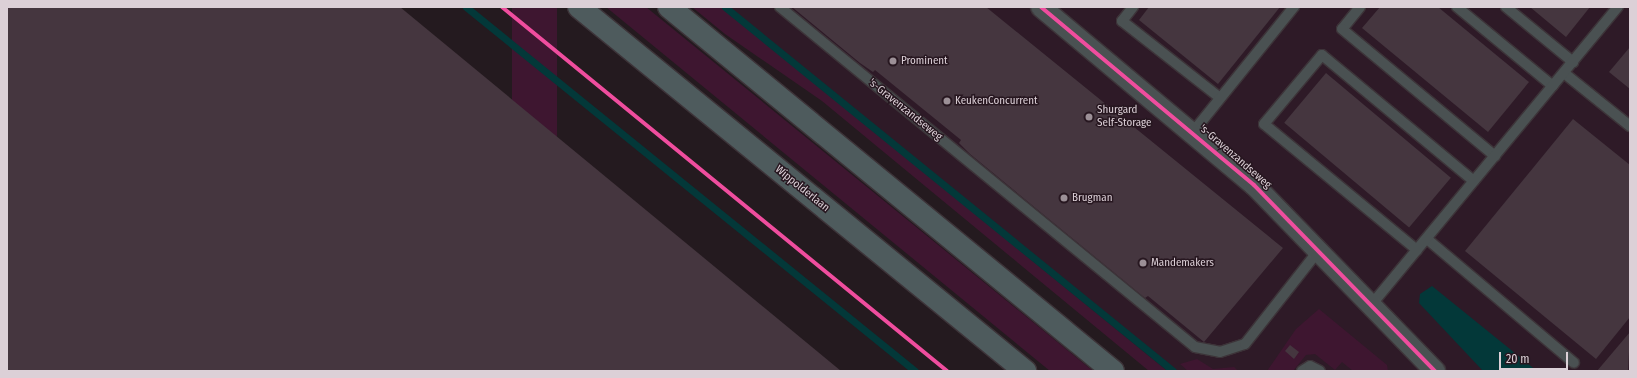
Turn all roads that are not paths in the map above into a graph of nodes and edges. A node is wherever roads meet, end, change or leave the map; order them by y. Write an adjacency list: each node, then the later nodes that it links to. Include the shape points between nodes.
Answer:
1 (579, 7): 24 (main road, Wippolderlaan)
2 (670, 7): 25 (main road)
3 (780, 7): 20 (lane, 's-Gravenzandseweg, via 1195,347 1220,352 1245,344)
4 (1134, 7): 14 (lane, via 1122,21)
5 (1294, 7): 14 (lane, 's-Gravenzandseweg)
6 (1360, 7): 17 (lane, via 1342,29)
7 (1457, 7): 13 (lane)
8 (1506, 7): 11 (lane)
9 (1618, 7): 11 (lane)
10 (1049, 10): 16 (street, 's-Gravenzandseweg)
11 (1573, 62): 12 (lane)
12 (1564, 73): 13 (lane); 15 (lane)
13 (1553, 86): 17 (lane)
14 (1219, 97): 16 (lane, 's-Gravenzandseweg)
15 (1630, 126)
16 (1193, 132): 20 (street, 's-Gravenzandseweg, via 1254,185)
17 (1495, 156): 18 (lane)
18 (1474, 181): 19 (lane); 21 (lane, via 1322,55 1264,124)
19 (1426, 239): 21 (lane); 23 (lane)
20 (1319, 250): 22 (street, 's-Gravenzandseweg)
21 (1417, 250): 22 (lane)
22 (1372, 304): 28 (street, 's-Gravenzandseweg)
23 (1574, 363)
24 (1025, 371)
25 (1113, 371)
26 (1302, 371): 27 (lane, via 1310,366)
27 (1320, 371)
28 (1435, 371)

